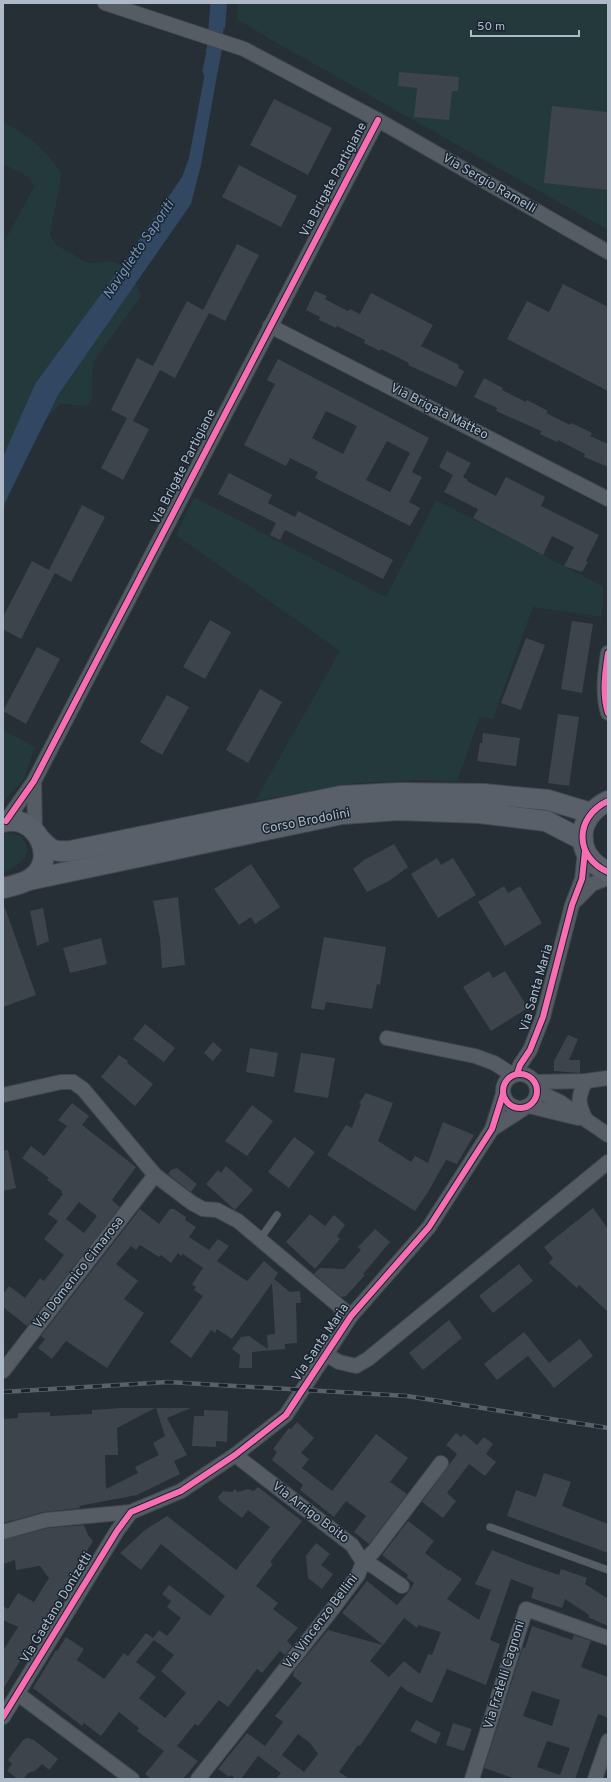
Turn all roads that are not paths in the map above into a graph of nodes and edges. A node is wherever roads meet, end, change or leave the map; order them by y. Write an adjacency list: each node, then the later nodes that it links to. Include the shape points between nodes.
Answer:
1 (105, 3): 2 (street, Via Sergio Ramelli, via 244,49)
2 (378, 120): 3 (street, Via Sergio Ramelli); 4 (street, Via Brigate Partigiane)
3 (605, 249)
4 (270, 326): 5 (street, Via Brigata Matteo); 8 (street, Via Brigate Partigiane)
5 (608, 499)
6 (608, 653): 7 (street, via 605,703)
7 (608, 713)
8 (34, 782): 10 (street, Via Brigate Partigiane); 11 (street, Via Brigate Partigiane)
9 (602, 803): 11 (main road, Corso Brodolini, via 484,794 399,793 341,796 70,851 58,852 50,849); 12 (main road, Corso Brodolini, via 584,825)
10 (4, 822): 11 (main road, Corso Brodolini, via 16,821 30,827)
11 (38, 836): 15 (main road, via 44,847 44,862)
12 (584, 845): 13 (main road, Corso Brodolini, via 597,867); 15 (main road, Corso Brodolini, via 546,821 480,813 398,810 342,814); 17 (street, via 582,879)
13 (608, 872)
14 (608, 878): 17 (street, Via Santa Maria, via 592,884)
15 (29, 880): 16 (main road, Corso Brodolini)
16 (3, 888)
17 (572, 905): 21 (street, Via Santa Maria, via 542,1017 530,1050)
18 (387, 1038): 19 (street)
19 (475, 1056): 21 (street); 23 (street, via 491,1071)
20 (608, 1078): 22 (street)
21 (528, 1081): 22 (street); 23 (street, via 506,1081); 25 (street, via 534,1102); 26 (street)
22 (586, 1081): 26 (street, via 579,1093 579,1102)
23 (503, 1091): 25 (street, via 510,1106); 27 (street, Via Santa Maria)
24 (3, 1095): 30 (street, via 61,1082 73,1082 83,1089)
25 (526, 1107): 26 (street); 27 (street, Via Santa Maria)
26 (586, 1120): 28 (street)
27 (492, 1129): 33 (street, Via Santa Maria, via 429,1227)
28 (608, 1135)
29 (608, 1162): 34 (street, via 368,1359 356,1366 339,1362)
30 (155, 1175): 32 (street, via 192,1203 203,1209 217,1210 238,1221); 35 (street, Via Domenico Cimarosa)
31 (277, 1215): 32 (lane)
32 (260, 1239): 33 (street)
33 (351, 1316): 34 (street, Via Santa Maria)
34 (325, 1354): 36 (street, Via Santa Maria, via 286,1415)
35 (3, 1371)
36 (235, 1455): 38 (street, Via Santa Maria, via 182,1491); 41 (street, Via Arrigo Boito, via 352,1545)
37 (441, 1463): 41 (street, Via Vincenzo Bellini)
38 (131, 1512): 40 (street, Via Santa Maria, via 46,1520); 45 (street, Via Gaetano Donizetti)
39 (490, 1527): 42 (lane)
40 (3, 1532)
41 (363, 1562): 43 (street, Via Arrigo Boito); 49 (street, Via Vincenzo Bellini, via 358,1575 331,1611)
42 (608, 1570)
43 (402, 1586)
44 (608, 1638): 50 (street, Via Fratelli Cagnoni, via 526,1609)
45 (18, 1694): 46 (street, Via Gaetano Donizetti); 48 (street)
46 (3, 1717)
47 (608, 1741): 51 (street)
48 (132, 1779)
49 (198, 1779)
50 (472, 1779)
51 (595, 1779)

